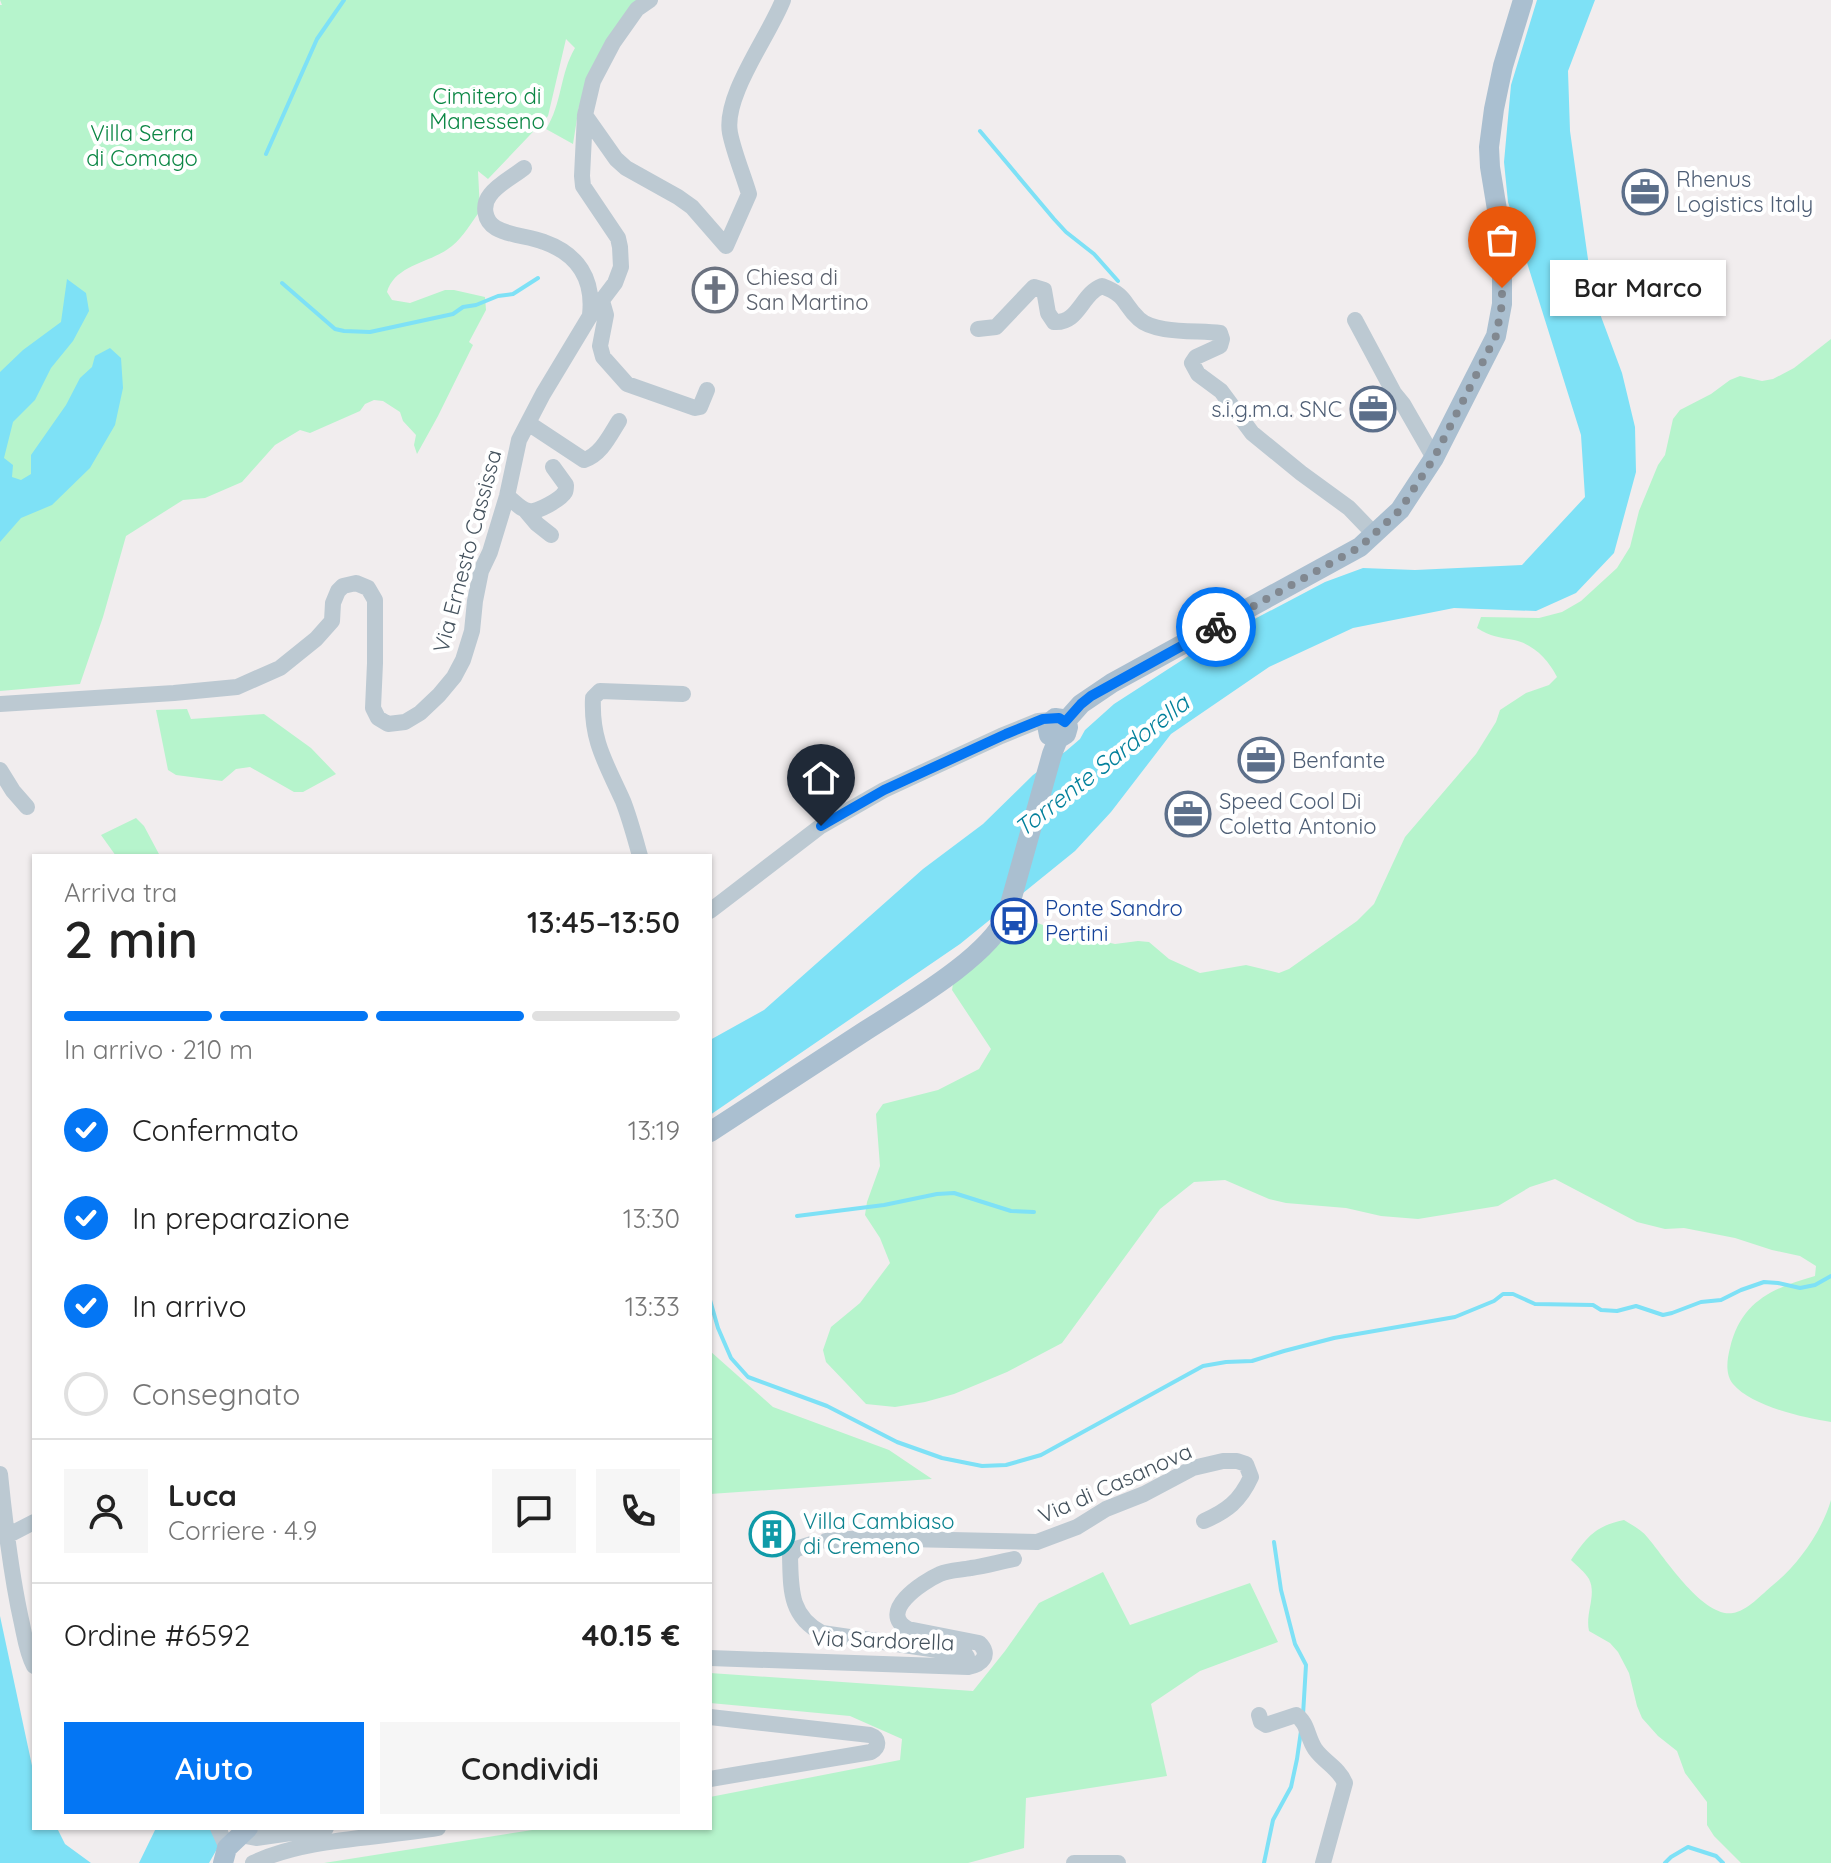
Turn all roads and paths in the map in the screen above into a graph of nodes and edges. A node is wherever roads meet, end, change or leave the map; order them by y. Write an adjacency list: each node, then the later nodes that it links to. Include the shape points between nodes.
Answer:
1 (650, 0): 4 (street, via 613,43 593,81)
2 (783, 0): 4 (street, via 730,112 730,132 749,194 726,246 692,207 616,159)
3 (1523, 0): 13 (main road, via 1503,66 1489,147 1502,240 1496,336)
4 (585, 115): 6 (street, Via Ernesto Cassissa, via 583,186 612,227 621,255 615,283)
5 (524, 168): 7 (street, via 489,196 486,217 496,228 545,242 578,264 591,290)
6 (602, 301): 7 (street, Via Ernesto Cassissa); 10 (street, via 603,357 627,384 695,408)
7 (590, 316): 12 (street, Via Ernesto Cassissa)
8 (1355, 320): 13 (street)
9 (978, 329): 18 (street, via 996,327 1034,287 1044,290 1054,322 1063,323 1102,286 1117,292 1140,321 1159,329 1220,333 1220,346 1192,363 1198,374 1221,391 1252,433 1349,508)
10 (707, 390)
11 (619, 421): 12 (street, via 598,452 584,460)
12 (528, 423): 15 (street, Via Ernesto Cassissa)
13 (1434, 458): 18 (main road, via 1400,510)
14 (553, 467): 16 (street, via 566,485 564,493 536,512)
15 (507, 496): 16 (street); 20 (street, Via Ernesto Cassissa, via 481,571 463,660 439,695 405,722 388,724 373,708 375,600 368,588 356,583 338,591 332,621 316,639 280,668 237,687)
16 (526, 511): 17 (street)
17 (551, 535)
18 (1375, 535): 21 (main road, via 1112,683 1081,704)
19 (683, 694): 24 (street, via 600,691 593,698 599,749)
20 (0, 704)
21 (1057, 734): 25 (street, via 1038,721 884,790 821,826); 26 (main road, via 1001,929 955,970)
22 (0, 770): 23 (street)
23 (27, 807)
24 (639, 854)
25 (712, 909)
26 (712, 1131)
27 (0, 1474): 30 (street)
28 (1204, 1521): 31 (street, Via di Casanova, via 1226,1511 1245,1490 1251,1477 1246,1464 1223,1461 1193,1468 1037,1542)
29 (32, 1523): 30 (street)
30 (7, 1536): 34 (street)
31 (821, 1542): 35 (street, Via Sardorella, via 790,1556 794,1603 812,1628 965,1654)
32 (1014, 1559): 35 (street, via 943,1573 919,1586 897,1609 899,1624 908,1629 983,1646 982,1661)
33 (712, 1658): 35 (street, Via Sardorella)
34 (32, 1662)
35 (968, 1667)
36 (1259, 1715): 45 (street, via 1266,1725 1296,1715 1302,1718 1315,1749 1342,1775 1345,1783)
37 (712, 1717): 38 (street, via 870,1735 877,1743 871,1752)
38 (712, 1779)
39 (312, 1830): 41 (street)
40 (424, 1830): 42 (street, via 322,1844)
41 (230, 1840)
42 (253, 1863)
43 (1074, 1863): 44 (street)
44 (1118, 1863)
45 (1323, 1863)

